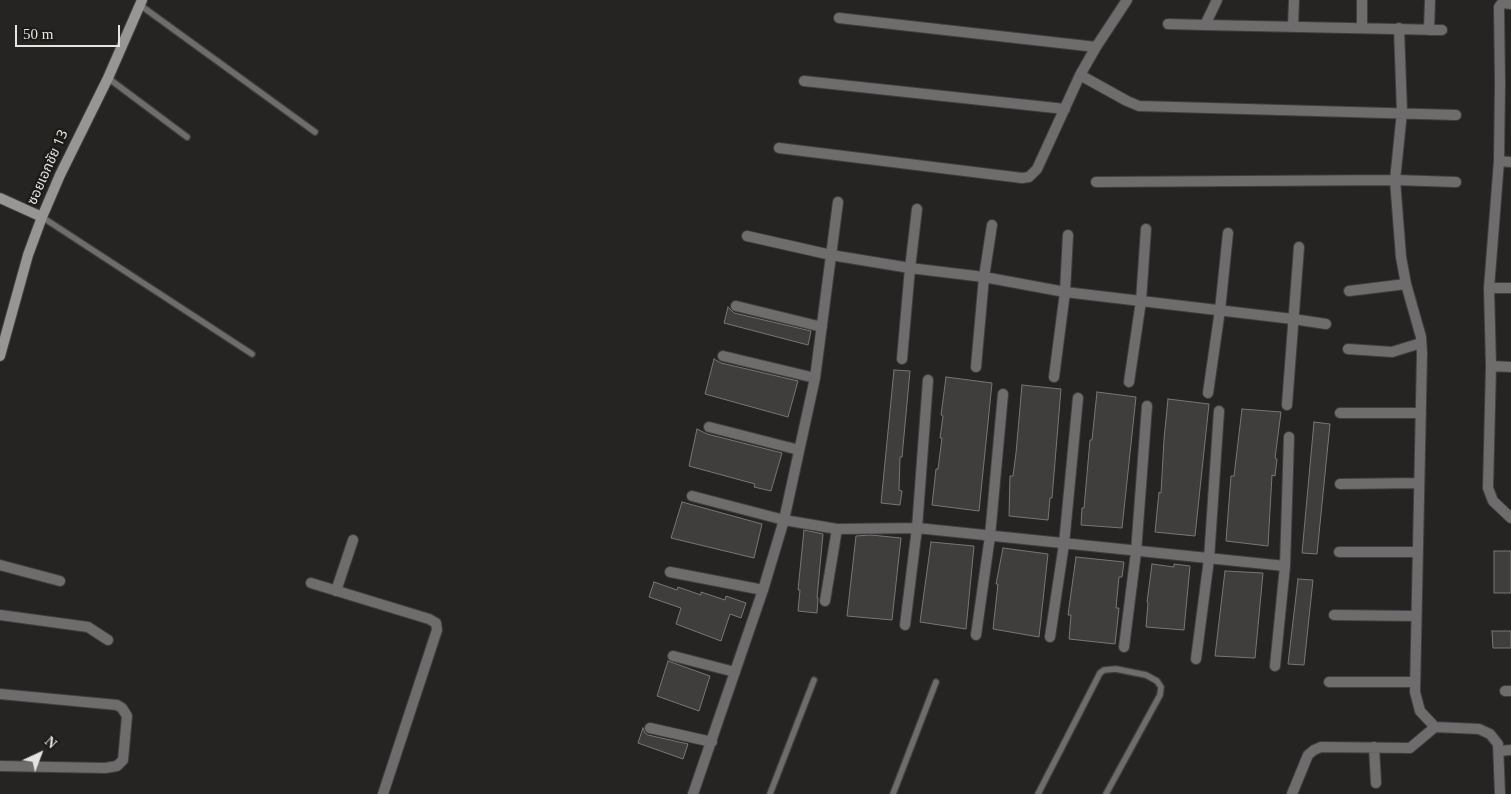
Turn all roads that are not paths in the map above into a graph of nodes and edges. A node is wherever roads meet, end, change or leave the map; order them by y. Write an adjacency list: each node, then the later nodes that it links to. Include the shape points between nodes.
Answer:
1 (1127, 0): 16 (street)
2 (1217, 0): 10 (street)
3 (1294, 0): 11 (street)
4 (1362, 0): 12 (street)
5 (1430, 0): 14 (street)
6 (141, 2): 18 (street, ซอยเอกชัย 13); 25 (lane)
7 (1511, 4): 20 (street, via 1498,7)
8 (839, 18): 16 (street)
9 (1168, 24): 10 (street)
10 (1206, 25): 11 (street)
11 (1293, 27): 12 (street)
12 (1362, 27): 13 (street)
13 (1399, 28): 14 (street); 23 (street)
14 (1430, 30): 15 (street)
15 (1442, 30)
16 (1096, 47): 17 (street)
17 (1080, 75): 22 (street); 23 (street, via 1139,106)
18 (108, 78): 26 (lane); 36 (street, ซอยเอกชัย 13)
19 (804, 81): 22 (street)
20 (1500, 83): 21 (street); 28 (street)
21 (1511, 83)
22 (1065, 109): 27 (street, via 1037,169 1029,177 1022,178)
23 (1402, 112): 24 (street); 30 (street)
24 (1456, 115)
25 (316, 132)
26 (187, 137)
27 (778, 148)
28 (1499, 162): 29 (street); 47 (street)
29 (1511, 162)
30 (1395, 180): 31 (street); 32 (street); 46 (street)
31 (1096, 182)
32 (1456, 182)
33 (0, 198): 36 (street)
34 (838, 202): 43 (street)
35 (917, 209): 44 (street)
36 (42, 217): 58 (street, ซอยเอกชัย 13); 60 (lane)
37 (992, 225): 45 (street)
38 (1146, 229): 51 (street)
39 (1228, 233): 53 (street)
40 (1068, 235): 50 (street)
41 (747, 236): 43 (street)
42 (1299, 247): 54 (street)
43 (831, 255): 44 (street); 56 (street)
44 (910, 268): 45 (street); 62 (street)
45 (984, 277): 50 (street); 63 (street)
46 (1406, 284): 49 (street); 57 (street)
47 (1489, 288): 48 (street); 64 (street)
48 (1511, 288)
49 (1349, 291)
50 (1064, 292): 51 (street); 66 (street)
51 (1141, 301): 53 (street); 69 (street)
52 (736, 306): 56 (street)
53 (1220, 310): 54 (street); 70 (street)
54 (1293, 318): 55 (street); 73 (street)
55 (1326, 324)
56 (822, 327): 67 (street)
57 (1421, 344): 59 (street, via 1392,352); 77 (street)
58 (1, 350)
59 (1348, 350)
60 (252, 354)
61 (723, 356): 67 (street)
62 (902, 359)
63 (976, 366)
64 (1491, 366): 65 (street); 84 (street, via 1488,488 1493,501)
65 (1511, 367)
66 (1054, 377)
67 (815, 378): 80 (street)
68 (928, 380): 86 (street)
69 (1129, 382)
70 (1208, 393)
71 (1003, 394): 88 (street)
72 (1078, 398): 90 (street)
73 (1287, 405)
74 (1148, 406): 91 (street)
75 (1220, 411): 94 (street)
76 (1340, 413): 77 (street)
77 (1421, 413): 81 (street)
78 (709, 427): 80 (street)
79 (1289, 437): 96 (street)
80 (799, 450): 85 (street)
81 (1419, 483): 82 (street); 93 (street)
82 (1340, 484)
83 (692, 496): 85 (street)
84 (1511, 518)
85 (784, 520): 87 (street); 100 (street)
86 (917, 528): 87 (street); 88 (street); 106 (street)
87 (837, 529): 102 (street)
88 (990, 536): 90 (street); 107 (street)
89 (353, 540): 101 (street)
90 (1064, 544): 91 (street); 108 (street)
91 (1136, 552): 94 (street); 110 (street)
92 (1340, 552): 93 (street)
93 (1418, 552): 105 (street)
94 (1209, 559): 96 (street); 112 (street)
95 (0, 565): 98 (street)
96 (1285, 566): 113 (street)
97 (670, 572): 100 (street)
98 (60, 581)
99 (311, 583): 101 (street)
100 (763, 590): 114 (street)
101 (336, 591): 130 (street, via 433,620 437,626)
102 (825, 601)
103 (0, 615): 109 (street, via 88,627)
104 (1334, 615): 105 (street)
105 (1416, 616): 118 (street)
106 (905, 625)
107 (976, 635)
108 (1050, 637)
109 (108, 640)
110 (1124, 647)
111 (672, 656): 114 (street)
112 (1196, 659)
113 (1275, 666)
114 (735, 672): 122 (street)
115 (814, 680): 132 (lane)
116 (936, 682): 133 (lane)
117 (1329, 682): 118 (street)
118 (1415, 682): 120 (street, via 1420,711)
119 (0, 694): 126 (street, via 117,705 127,716 123,760 117,766)
120 (1435, 727): 123 (street, via 1410,748); 124 (street, via 1478,729 1490,734)
121 (650, 728): 122 (street)
122 (712, 742): 131 (street)
123 (1374, 747): 129 (street); 136 (street, via 1321,747 1314,750 1308,755)
124 (1499, 750): 125 (street); 127 (street)
125 (1511, 750)
126 (0, 766)
127 (1500, 769): 128 (street); 137 (street)
128 (1511, 769)
129 (1376, 784)
130 (383, 794)
131 (694, 794)
132 (770, 794)
133 (893, 794)
134 (1038, 794): 135 (lane, via 1100,673 1116,669 1146,675 1157,681 1161,687 1160,694)
135 (1106, 794)
136 (1292, 794)
137 (1500, 794)

